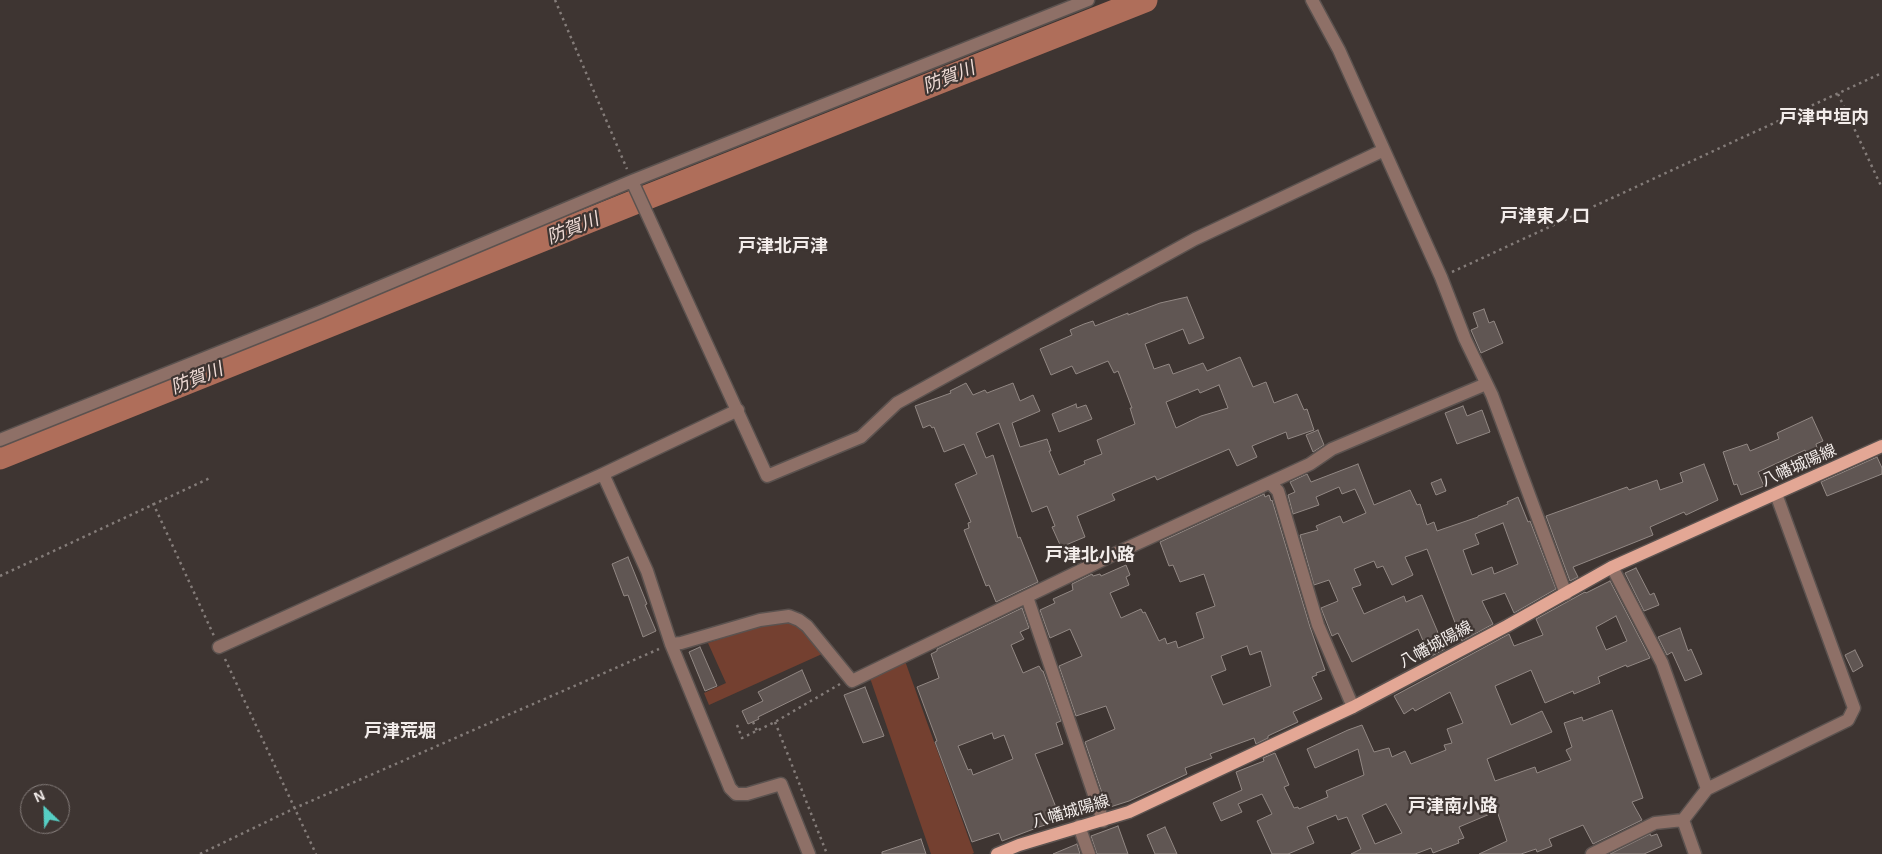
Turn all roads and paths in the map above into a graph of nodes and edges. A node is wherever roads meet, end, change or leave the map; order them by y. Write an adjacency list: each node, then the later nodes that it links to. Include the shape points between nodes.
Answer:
1 (555, 0): 7 (path)
2 (1088, 0): 7 (street)
3 (1312, 0): 6 (street, via 1339,50)
4 (1882, 73): 5 (path)
5 (1838, 94): 8 (path); 9 (path)
6 (1384, 150): 9 (street); 11 (street, via 1195,239 897,404 861,437 767,476)
7 (632, 181): 11 (street); 12 (street, via 329,308)
8 (1882, 188)
9 (1441, 277): 10 (street)
10 (1486, 384): 16 (street, via 1332,449 1310,464); 21 (street)
11 (738, 410): 14 (street)
12 (0, 440)
13 (1882, 446): 17 (main road, 八幡城陽線)
14 (603, 474): 23 (street, via 647,571); 24 (street)
15 (210, 478): 18 (path)
16 (1270, 483): 22 (street); 26 (street, via 1278,491 1318,625)
17 (1776, 494): 19 (main road, 八幡城陽線); 31 (street, via 1854,708 1848,720)
18 (153, 503): 20 (path); 24 (path)
19 (1612, 567): 21 (main road, 八幡城陽線); 31 (street, via 1662,663)
20 (0, 576)
21 (1566, 594): 26 (main road, 八幡城陽線)
22 (1027, 597): 25 (street, via 852,682); 34 (street)
23 (670, 644): 25 (street, via 760,620 789,616 807,626); 32 (path); 38 (street, via 730,788 736,794 747,794 781,784)
24 (220, 647): 32 (path)
25 (850, 678): 28 (path)
26 (1353, 707): 34 (main road, 八幡城陽線, via 1130,812)
27 (753, 722): 30 (path)
28 (775, 722): 30 (path); 39 (path)
29 (737, 725): 30 (path, via 742,738)
30 (757, 731)
31 (1707, 789): 33 (street)
32 (295, 808): 36 (path); 37 (path)
33 (1683, 820): 42 (street, via 1655,823); 43 (street)
34 (1103, 821): 35 (main road, 八幡城陽線)
35 (1079, 826): 40 (main road, 八幡城陽線); 41 (street)
36 (200, 854)
37 (316, 854)
38 (810, 854)
39 (827, 854)
40 (997, 854)
41 (1089, 854)
42 (1592, 854)
43 (1695, 854)

